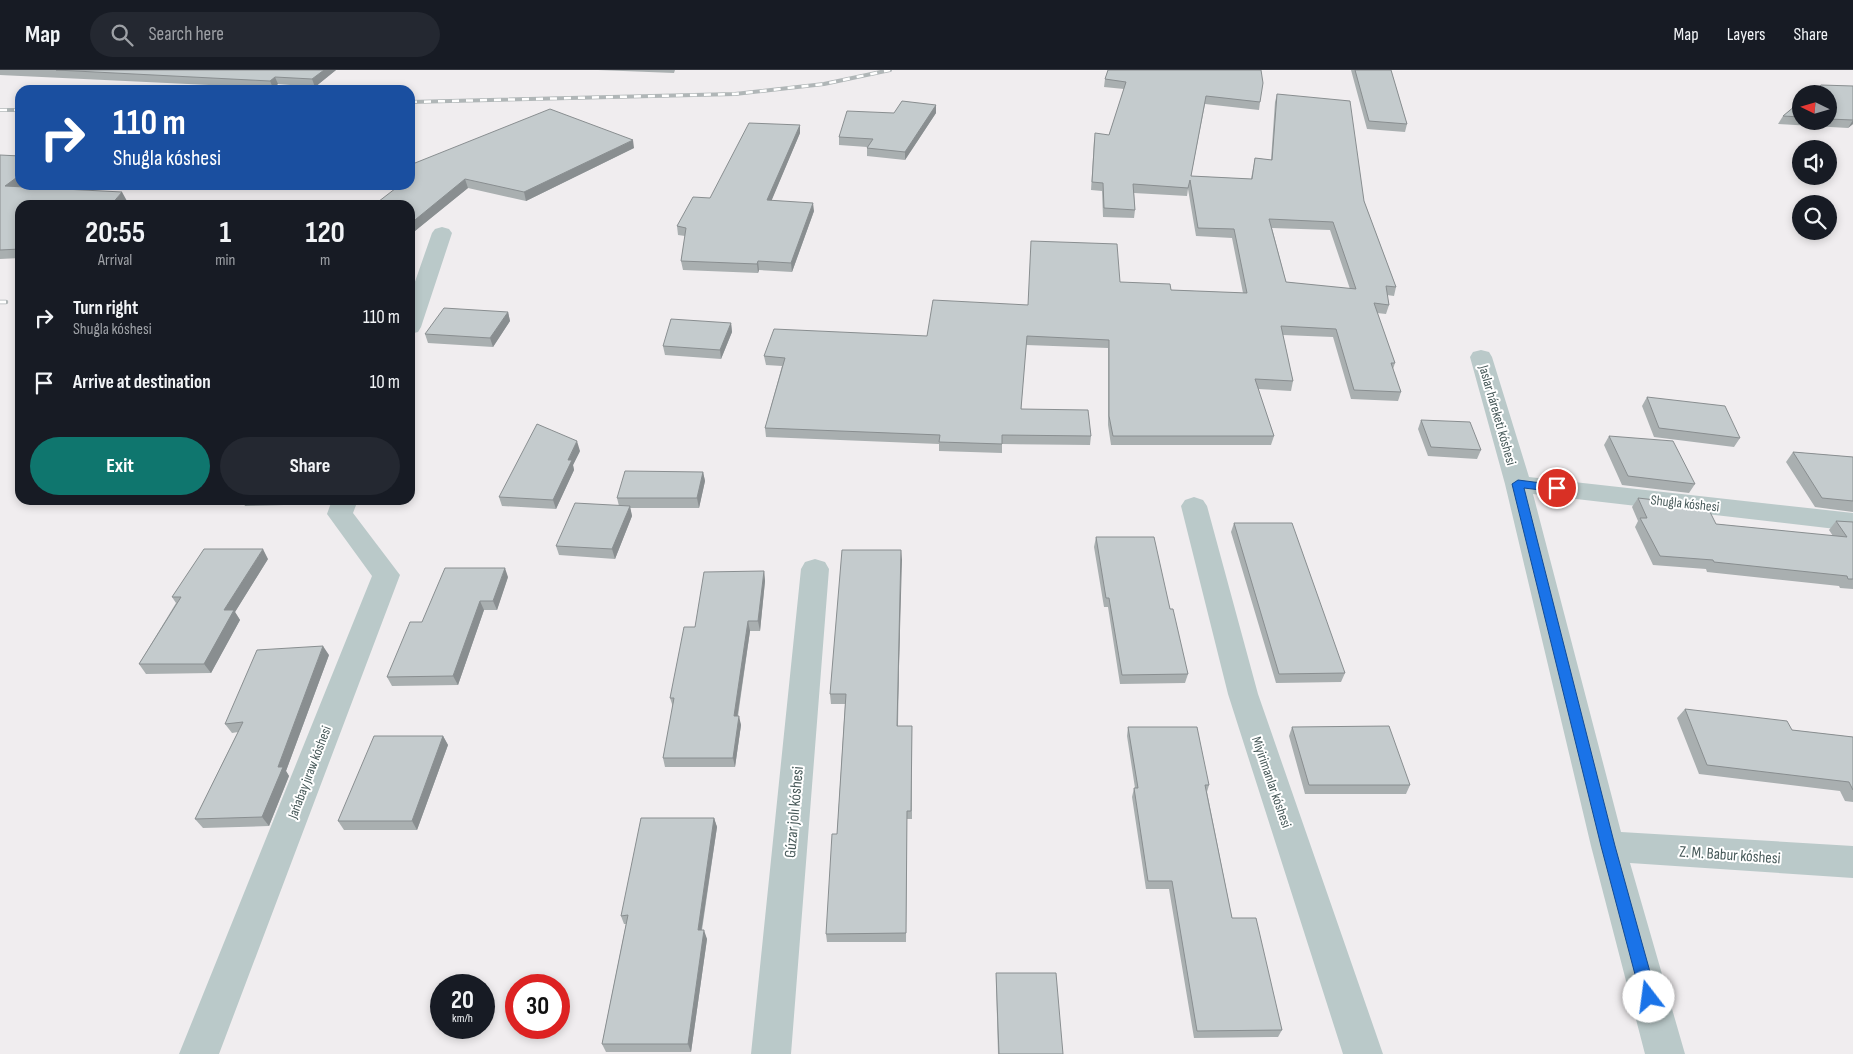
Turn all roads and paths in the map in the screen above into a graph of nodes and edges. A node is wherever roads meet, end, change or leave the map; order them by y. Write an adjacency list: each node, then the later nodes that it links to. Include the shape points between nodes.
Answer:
1 (442, 233): 2 (street)
2 (415, 312)
3 (1481, 357): 4 (street, Jaslar háreketi kóshesi)
4 (1518, 484): 7 (street, Shuǵla kóshesi); 9 (street, Jaslar háreketi kóshesi)
5 (344, 505): 11 (street, Jańabay jıraw kóshesi, via 340,514 386,575)
6 (1194, 506): 13 (street, Miyirimanlar kóshesi, via 1243,694)
7 (1853, 522)
8 (815, 569): 12 (street, Gúzar jolı kóshesi)
9 (1608, 846): 10 (street, Z. M. Babur kóshesi); 14 (street, Jaslar háreketi kóshesi)
10 (1853, 862)
11 (198, 1054)
12 (771, 1054)
13 (1363, 1054)
14 (1665, 1054)

